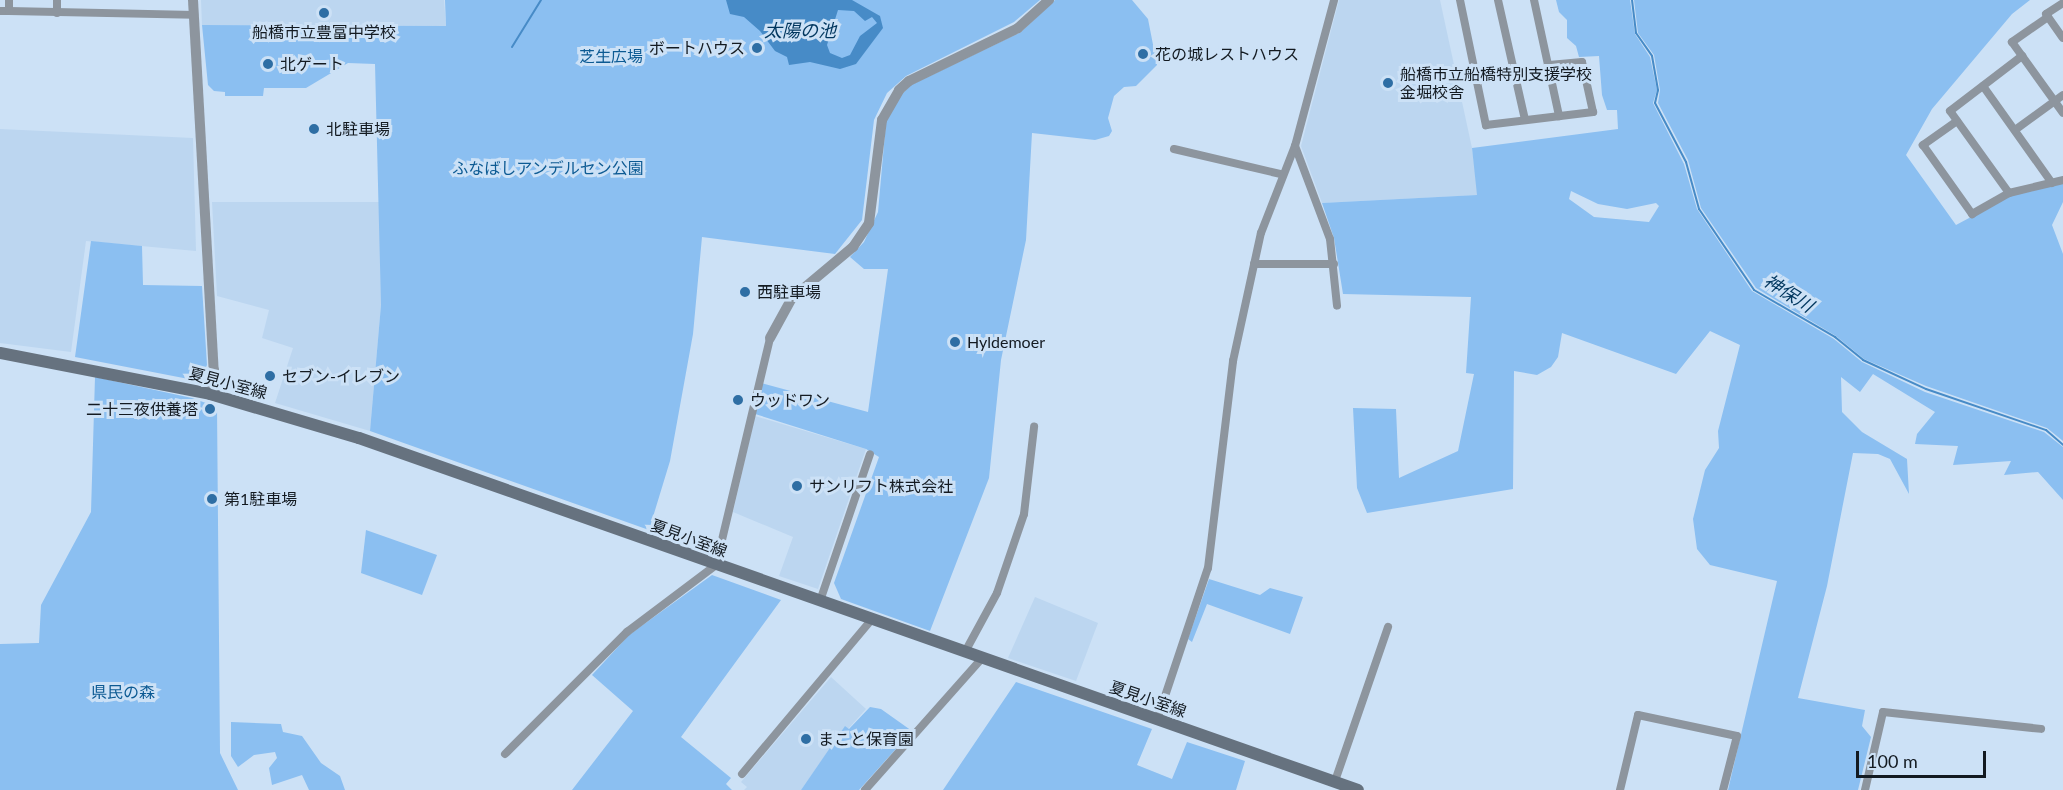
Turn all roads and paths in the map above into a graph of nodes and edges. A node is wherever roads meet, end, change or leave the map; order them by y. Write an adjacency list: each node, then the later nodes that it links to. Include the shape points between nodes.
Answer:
1 (9, 0): 10 (street)
2 (57, 0): 11 (street)
3 (194, 0): 12 (street)
4 (1049, 0): 34 (street, via 1018,28 909,81 899,90 882,120 874,204 865,230 843,256 799,291 779,317)
5 (1334, 0): 25 (street)
6 (1460, 0): 22 (street, via 1486,125)
7 (1498, 0): 22 (street)
8 (1534, 0): 16 (street)
9 (2063, 3): 13 (street, via 2046,14)
10 (5, 11): 11 (street)
11 (57, 13): 12 (street)
12 (194, 15): 36 (street, via 214,370)
13 (2048, 17): 14 (street); 15 (street, via 2012,42)
14 (2063, 39)
15 (2022, 56): 17 (street); 19 (street)
16 (1549, 65): 21 (street); 21 (street, via 1582,62 1593,112)
17 (1983, 86): 23 (street, via 1950,111); 24 (street)
18 (2063, 95): 19 (street)
19 (2054, 101): 20 (street); 24 (street)
20 (2063, 113)
21 (1559, 116): 22 (street)
22 (1525, 120)
23 (1957, 121): 30 (street); 30 (street, via 1923,145 1972,214)
24 (2015, 130): 29 (street)
25 (1295, 146): 27 (street); 32 (street, via 1314,190)
26 (1174, 149): 27 (street)
27 (1281, 174): 31 (street)
28 (2063, 180): 29 (street)
29 (2052, 183): 30 (street)
30 (2009, 194)
31 (1254, 264): 32 (street); 45 (street, via 1233,361 1208,568)
32 (1334, 264): 33 (street)
33 (1337, 306)
34 (770, 338): 39 (street)
35 (0, 353): 36 (main road, 夏見小室線)
36 (210, 394): 39 (main road, 夏見小室線, via 410,455)
37 (1034, 427): 43 (street, via 1024,514 997,593)
38 (870, 454): 40 (street)
39 (716, 565): 40 (main road, 夏見小室線); 47 (street, via 627,632)
40 (820, 601): 41 (main road, 夏見小室線)
41 (872, 619): 43 (main road, 夏見小室線); 48 (street)
42 (1388, 627): 49 (street)
43 (965, 652): 44 (main road, 夏見小室線)
44 (982, 658): 45 (main road, 夏見小室線); 50 (street)
45 (1157, 720): 49 (main road, 夏見小室線)
46 (2041, 729): 54 (street, via 1883,712)
47 (505, 754)
48 (742, 774)
49 (1335, 781): 51 (main road, 夏見小室線)
50 (865, 790)
51 (1358, 790)
52 (1620, 790): 53 (street, via 1638,715 1737,736)
53 (1723, 790)
54 (1865, 790)

